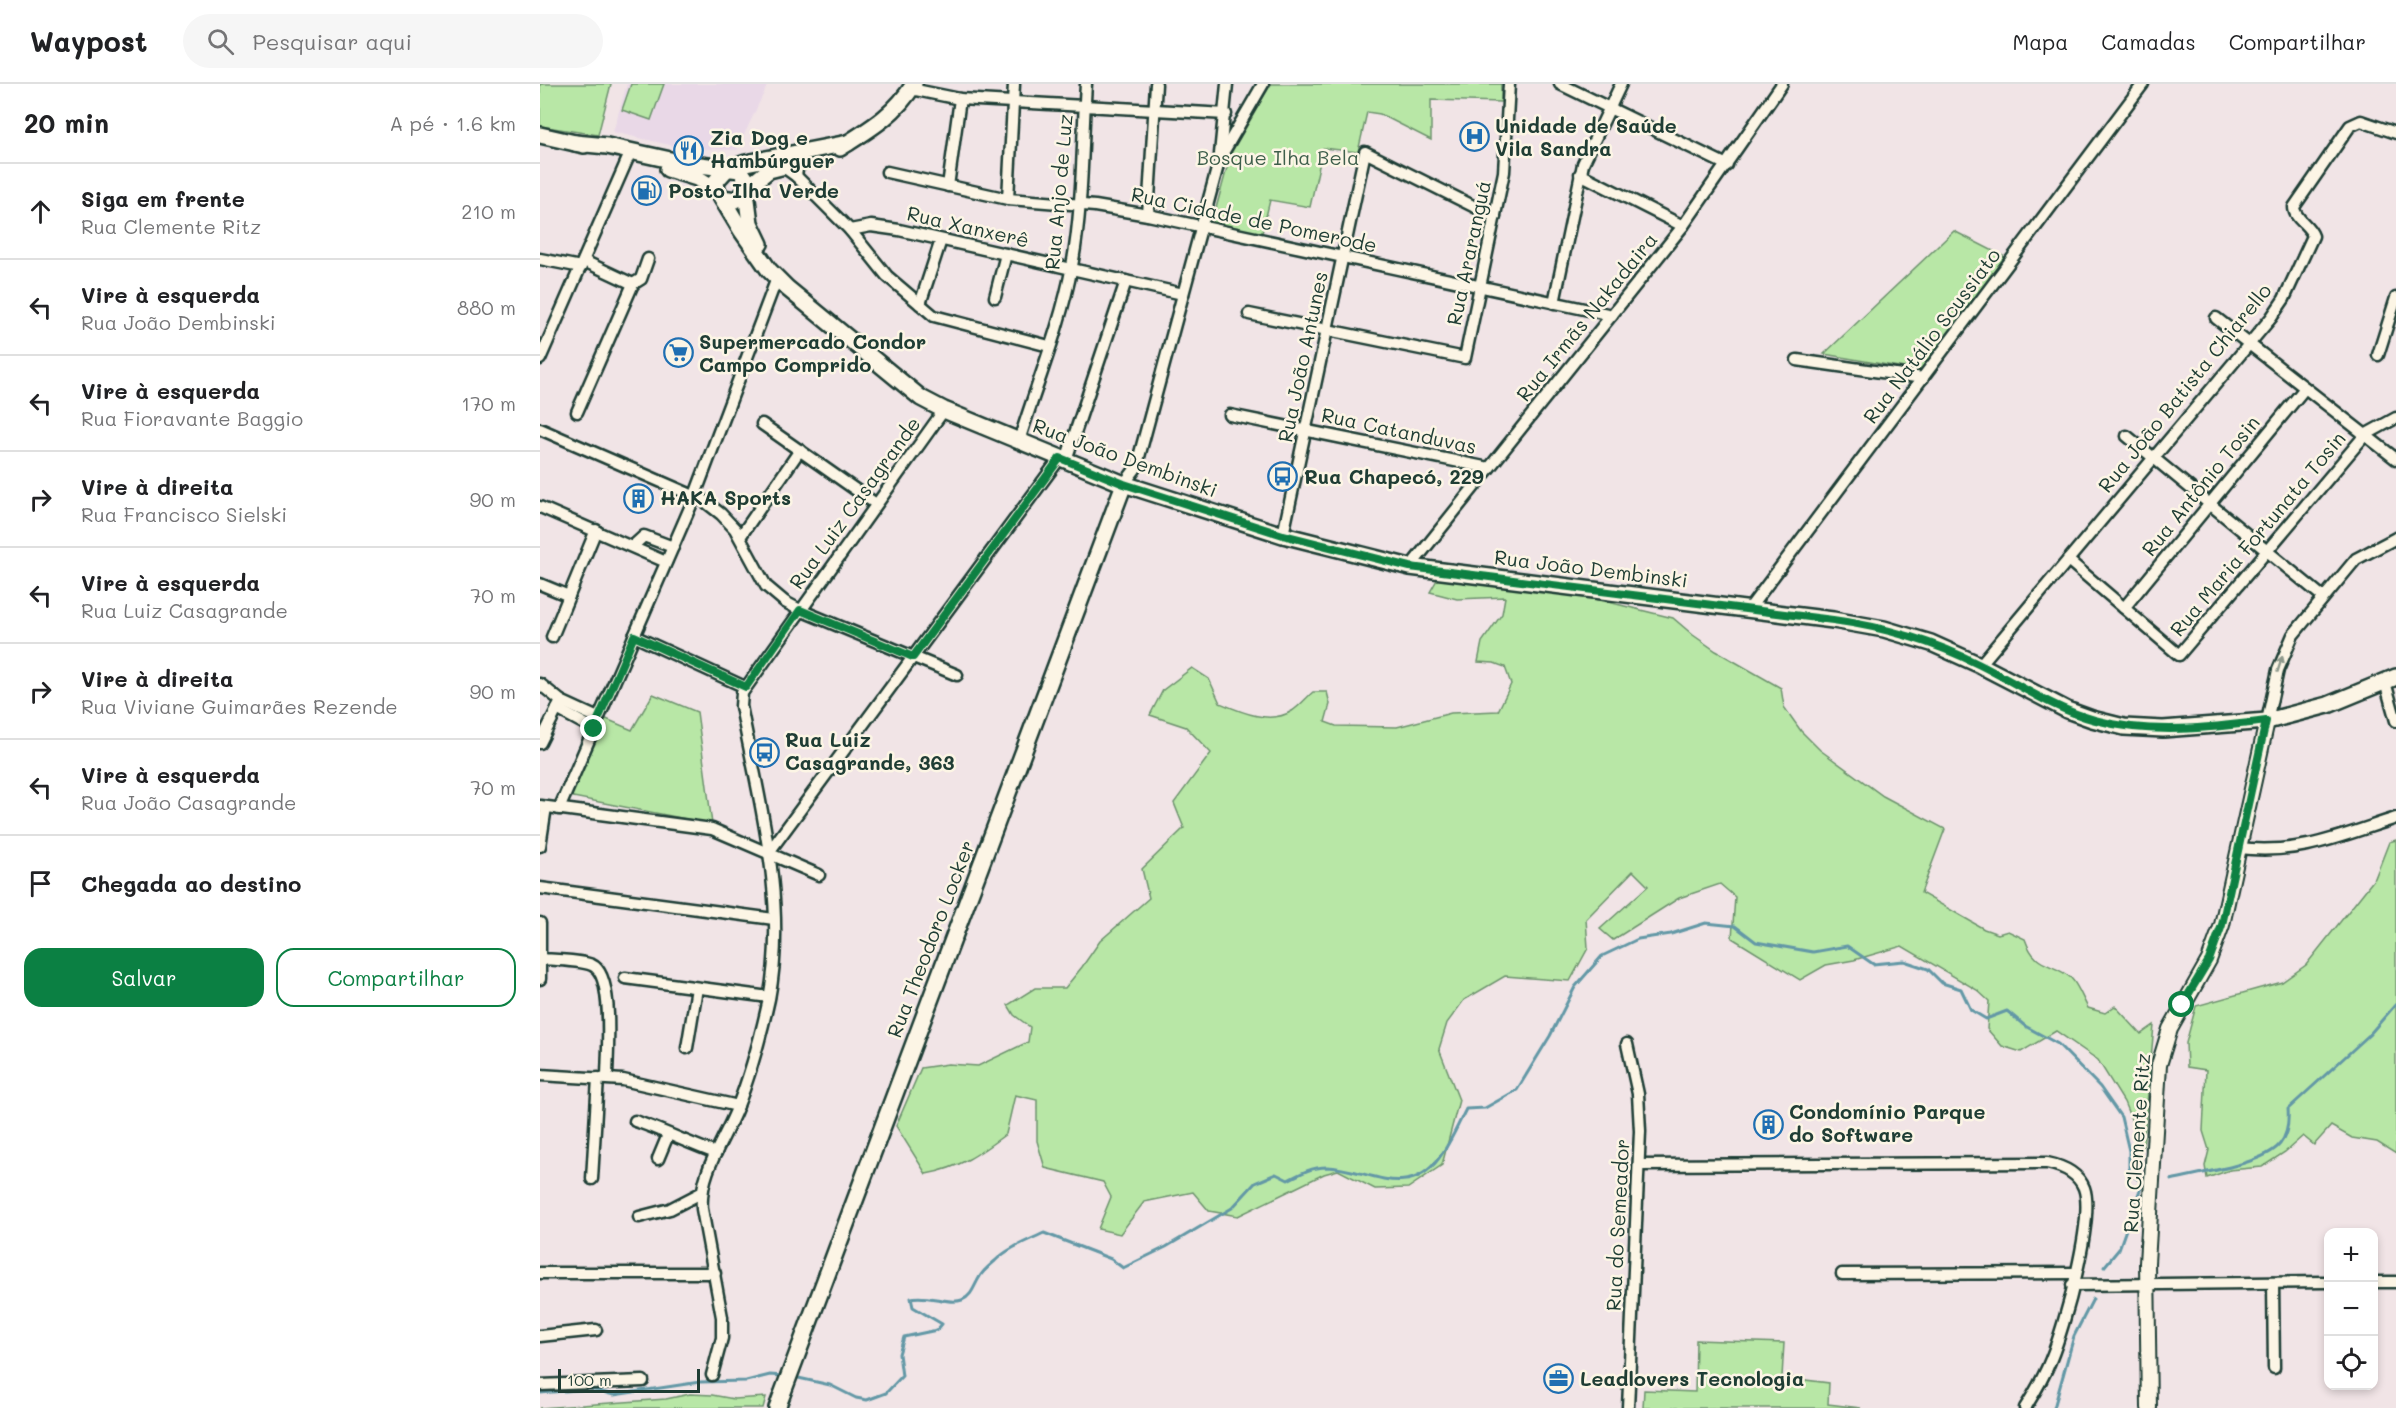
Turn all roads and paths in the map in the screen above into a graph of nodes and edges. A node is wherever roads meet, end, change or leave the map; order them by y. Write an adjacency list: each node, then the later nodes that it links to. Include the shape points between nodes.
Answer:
1 (1014, 84): 13 (street)
2 (1086, 84): 14 (street, Rua Anjo de Luz)
3 (1156, 84): 16 (street)
4 (1227, 84): 17 (street)
5 (1263, 84): 23 (street)
6 (1509, 84): 37 (street, Rua Araranguá, via 1506,158)
7 (1560, 84): 15 (street)
8 (1621, 84): 15 (street)
9 (1782, 84): 25 (street, Rua Irmãs Nakadaira)
10 (2144, 84): 68 (street, Rua Natálio Scussiato)
11 (913, 86): 12 (street); 21 (main road, via 884,120)
12 (960, 99): 13 (street); 31 (street)
13 (1013, 102): 14 (street); 34 (street)
14 (1085, 106): 16 (street); 35 (street, Rua Anjo de Luz)
15 (1609, 108): 25 (street); 29 (street)
16 (1155, 110): 17 (street); 36 (street)
17 (1226, 114): 23 (street)
18 (2396, 133): 62 (street, Rua João Batista Chiarello, via 2366,122 2350,126 2295,204 2293,210 2310,228 2312,240 2284,299)
19 (540, 135): 20 (main road)
20 (575, 143): 22 (main road); 27 (main road)
21 (848, 143): 24 (main road); 27 (main road)
22 (628, 158): 33 (main road, via 689,175); 46 (street)
23 (1220, 158): 39 (street)
24 (803, 162): 26 (main road); 30 (street)
25 (1727, 165): 38 (street, Rua Irmãs Nakadaira)
26 (782, 166): 30 (street); 32 (main road, via 765,173)
27 (730, 168): 32 (main road, via 744,173); 33 (main road, via 718,176)
28 (887, 172): 31 (street, Rua Cidade de Pomerode)
29 (1580, 174): 38 (street); 55 (street)
30 (796, 176): 40 (street)
31 (948, 186): 34 (street, Rua Cidade de Pomerode)
32 (747, 190): 33 (main road, via 736,200); 57 (main road, Rua João Dembinski, via 750,223 756,238)
33 (719, 194): 48 (main road, Rua João Dembinski, via 752,248)
34 (1008, 200): 35 (street, Rua Cidade de Pomerode)
35 (1078, 205): 36 (street, Rua Cidade de Pomerode); 47 (street, Rua Anjo de Luz)
36 (1148, 215): 39 (street, Rua Cidade de Pomerode)
37 (1495, 217): 43 (street, Rua João Antunes, via 1365,152); 51 (street, Rua Araranguá)
38 (1683, 225): 59 (street, Rua Irmãs Nakadaira)
39 (1202, 226): 43 (street, Rua Cidade de Pomerode); 52 (street)
40 (850, 230): 41 (street, Rua Xanxerê, via 871,226); 56 (street, via 880,268)
41 (941, 240): 42 (street, Rua Xanxerê); 56 (street)
42 (1006, 254): 47 (street, Rua Xanxerê); 53 (street)
43 (1343, 257): 51 (street, Rua Cidade de Pomerode); 61 (street, Rua João Antunes)
44 (540, 259): 46 (street)
45 (648, 259): 50 (street, via 640,279)
46 (583, 264): 50 (street); 64 (street)
47 (1071, 269): 49 (street, Rua Xanxerê); 63 (street, Rua Anjo de Luz)
48 (777, 278): 57 (main road, Rua João Dembinski); 86 (street)
49 (1126, 281): 52 (street, Rua Xanxerê); 82 (street)
50 (633, 284): 71 (street)
51 (1480, 287): 55 (street, Rua Cidade de Pomerode); 61 (street, Rua Araranguá, via 1465,358)
52 (1183, 294): 85 (street, via 1136,468)
53 (995, 297)
54 (2396, 298): 65 (street)
55 (1554, 303): 59 (street, Rua Cidade de Pomerode)
56 (920, 304): 63 (street, via 941,318)
57 (814, 308): 70 (main road, Rua João Dembinski, via 911,392)
58 (1250, 314): 61 (street)
59 (1612, 315): 84 (street, Rua Irmãs Nakadaira)
60 (2216, 318): 62 (street)
61 (1327, 330): 76 (street, Rua João Antunes)
62 (2249, 344): 69 (street); 81 (street, Rua João Batista Chiarello)
63 (1049, 346): 79 (street, Rua Anjo de Luz)
64 (542, 347): 66 (street)
65 (2378, 355)
66 (540, 359)
67 (1797, 360): 68 (street)
68 (1923, 378): 104 (street, Rua Natálio Scussiato)
69 (2305, 388): 77 (street); 88 (street, Rua Antônio Tosin)
70 (944, 410): 79 (main road, Rua João Dembinski); 87 (street, Rua Luiz Casagrande)
71 (578, 412)
72 (1230, 415): 76 (street, Rua Catanduvas)
73 (2396, 418): 77 (street, Rua Maria Fortunata Tosin)
74 (762, 424): 80 (street)
75 (540, 429): 86 (street)
76 (1306, 430): 84 (street, Rua Catanduvas); 91 (street, Rua João Antunes)
77 (2365, 435): 83 (street); 96 (street, Rua Maria Fortunata Tosin)
78 (2127, 436): 81 (street)
79 (1019, 441): 82 (main road, Rua João Dembinski)
80 (800, 450): 87 (street); 92 (street)
81 (2154, 458): 88 (street); 97 (street, Rua João Batista Chiarello)
82 (1063, 459): 85 (main road, Rua João Dembinski); 108 (street)
83 (2396, 459)
84 (1489, 468): 99 (street, Rua Irmãs Nakadaira)
85 (1124, 484): 91 (main road, Rua João Dembinski); 164 (main road, Rua Theodoro Locker)
86 (695, 495): 92 (street, via 721,514); 95 (street)
87 (876, 504): 105 (street, Rua Luiz Casagrande)
88 (2210, 504): 96 (street); 103 (street, Rua Antônio Tosin)
89 (540, 507): 90 (street)
90 (596, 531): 94 (street); 101 (street)
91 (1283, 535): 99 (main road, Rua João Dembinski)
92 (740, 537): 105 (street, via 766,586)
93 (2396, 538): 102 (street, via 2356,559)
94 (633, 546): 95 (street, via 644,536); 98 (street)
95 (673, 547): 98 (street)
96 (2267, 551): 102 (street); 103 (street, Rua Maria Fortunata Tosin, via 2180,655)
97 (2068, 560): 103 (street); 109 (street, Rua João Batista Chiarello)
98 (666, 562): 106 (street)
99 (1410, 567): 104 (main road, Rua João Dembinski)
100 (540, 584): 101 (street)
101 (568, 596): 107 (street)
102 (2323, 597): 116 (street, one-way to 102, via 2286,647)
103 (2124, 608)
104 (1749, 609): 109 (main road, Rua João Dembinski, via 1884,629 1931,643)
105 (800, 610): 108 (street); 113 (street, Rua Luiz Casagrande)
106 (634, 636): 113 (street); 115 (street)
107 (552, 637)
108 (913, 657): 110 (street); 125 (street)
109 (1980, 665): 116 (main road, Rua João Dembinski, via 2067,710 2124,727 2163,729)
110 (957, 675)
111 (2390, 680): 116 (main road, Rua João Dembinski, via 2328,705); 117 (street)
112 (540, 684): 114 (street)
113 (746, 687): 125 (street, Rua Luiz Casagrande, via 741,706)
114 (559, 705): 115 (street); 118 (street); 119 (street)
115 (598, 718): 118 (street)
116 (2266, 721): 124 (street, Rua Clemente Ritz)
117 (2396, 721)
118 (594, 729): 121 (street)
119 (540, 743)
120 (543, 807): 121 (street); 123 (street)
121 (559, 809): 125 (street, via 711,829)
122 (2396, 818): 124 (street, via 2299,848)
123 (540, 846)
124 (2240, 848): 156 (street, Rua Clemente Ritz, via 2216,944 2175,1017 2161,1054)
125 (769, 852): 126 (street); 128 (street, Rua Luiz Casagrande)
126 (819, 875)
127 (540, 888): 128 (street)
128 (774, 919): 134 (street, Rua Luiz Casagrande)
129 (540, 923): 130 (street)
130 (541, 959): 132 (street); 138 (street, via 593,965 600,975 608,1000)
131 (625, 978): 133 (street)
132 (540, 979)
133 (697, 988): 134 (street); 136 (street)
134 (769, 997): 139 (street, Rua Luiz Casagrande)
135 (1627, 1044): 144 (street, Rua do Semeador, via 1639,1103)
136 (687, 1048)
137 (540, 1075): 138 (street)
138 (602, 1078): 139 (street, via 638,1082); 145 (street)
139 (738, 1106): 142 (street, Rua Luiz Casagrande)
140 (635, 1121): 141 (street)
141 (669, 1135): 142 (street); 143 (street)
142 (716, 1153): 146 (street, Rua Luiz Casagrande)
143 (658, 1159)
144 (1639, 1165): 150 (street, via 2047,1163 2065,1169 2080,1181 2085,1195 2085,1228); 165 (street, Rua do Semeador)
145 (592, 1179)
146 (702, 1193): 147 (street, via 670,1209); 149 (street, Rua Luiz Casagrande)
147 (639, 1217)
148 (540, 1273): 149 (street)
149 (715, 1273): 161 (street, Rua Luiz Casagrande, via 722,1327)
150 (2075, 1273): 151 (street); 157 (street)
151 (1842, 1274)
152 (2324, 1282): 155 (street)
153 (2378, 1282): 154 (street)
154 (2396, 1282)
155 (2272, 1283): 156 (street); 160 (street)
156 (2147, 1284): 157 (street); 167 (street, Rua Clemente Ritz)
157 (2072, 1285): 166 (street, via 2052,1356)
158 (596, 1330): 159 (street)
159 (540, 1336)
160 (2274, 1368)
161 (712, 1375)
162 (643, 1381): 163 (street)
163 (540, 1385)
164 (777, 1408)
165 (1628, 1408)
166 (2025, 1408)
167 (2149, 1408)

